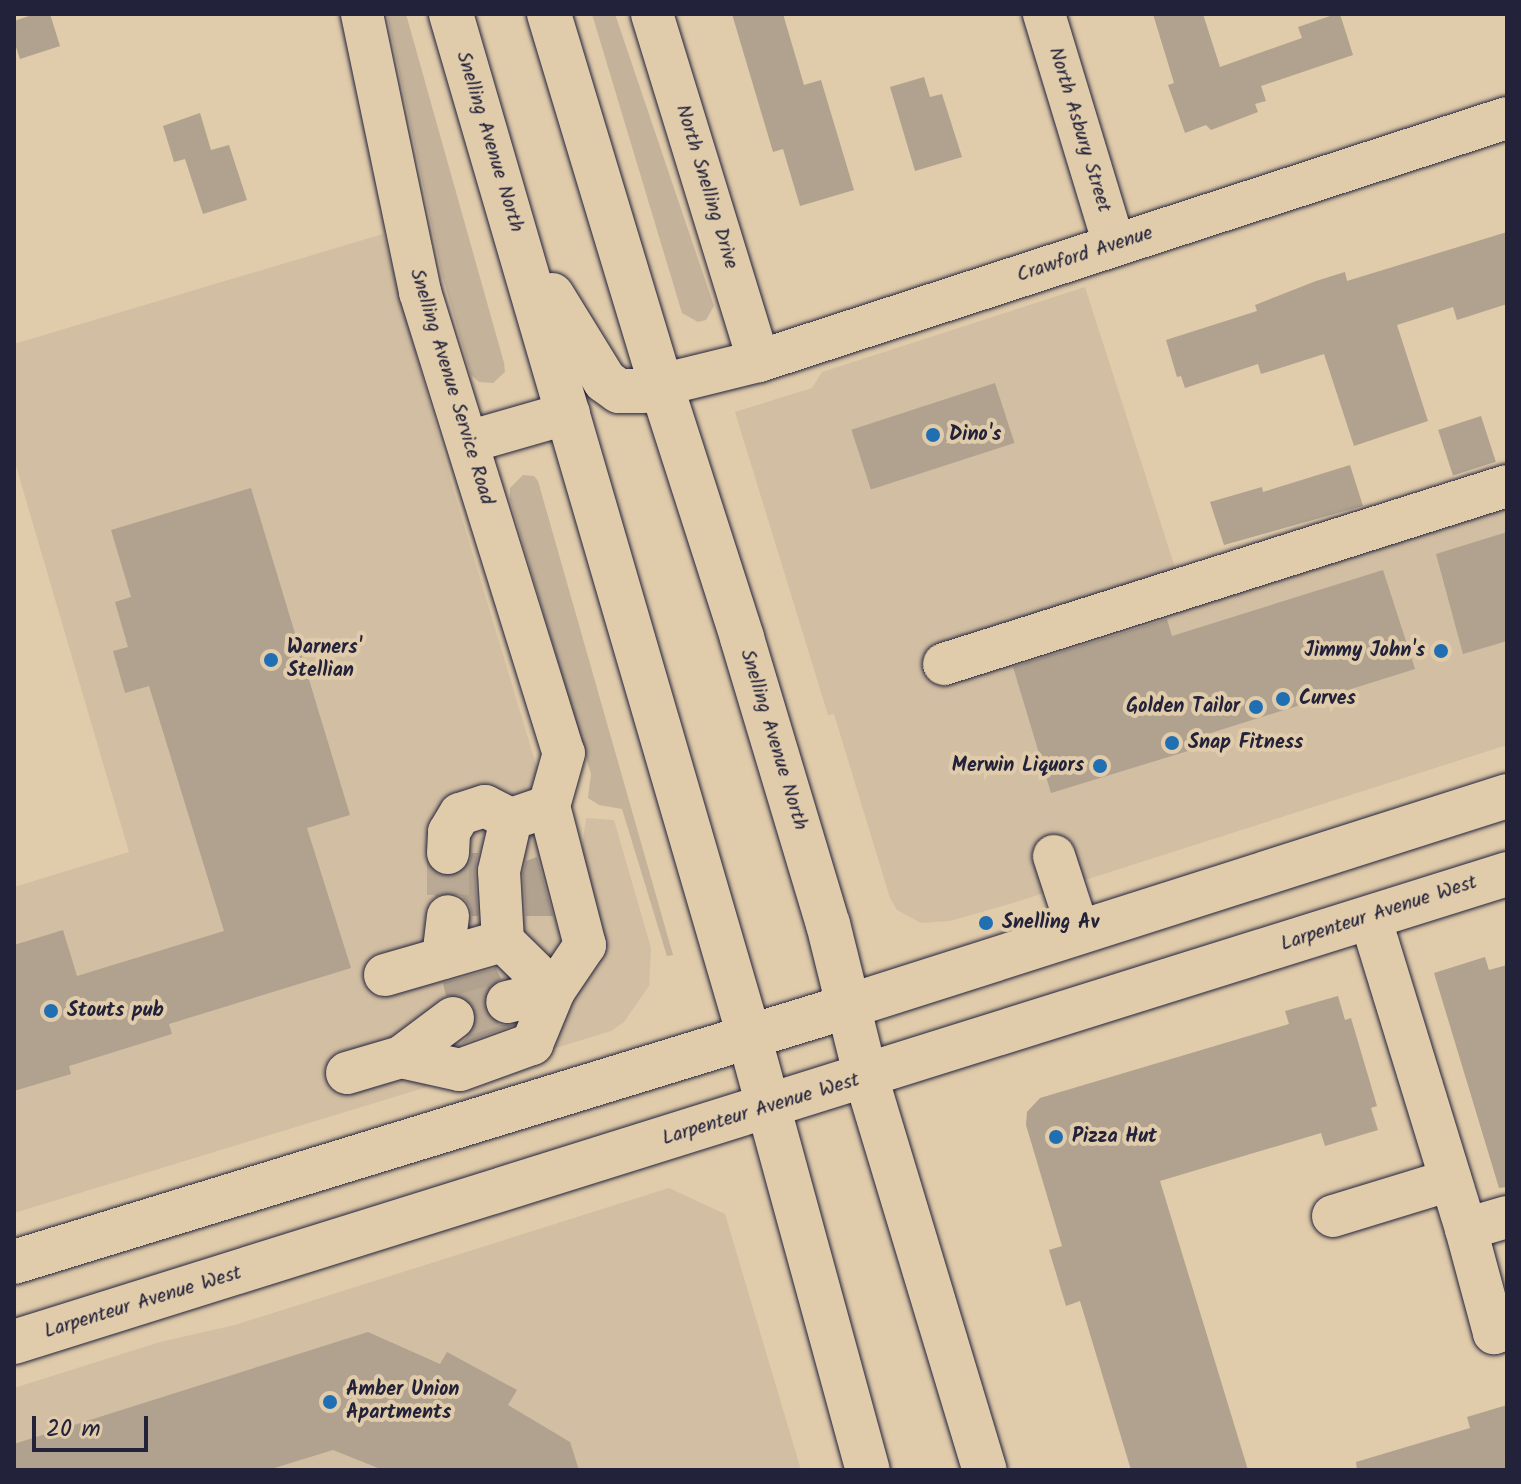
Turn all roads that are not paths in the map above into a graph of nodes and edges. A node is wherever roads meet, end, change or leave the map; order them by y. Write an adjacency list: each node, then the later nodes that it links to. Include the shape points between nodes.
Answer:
1 (362, 14): 12 (street, Snelling Avenue Service Road, via 407,243)
2 (451, 14): 8 (main road, Snelling Avenue North)
3 (549, 14): 10 (main road, Snelling Avenue North)
4 (652, 14): 9 (street, North Snelling Drive)
5 (1044, 14): 7 (street, North Asbury Street)
6 (1507, 118): 7 (street, Crawford Avenue)
7 (1114, 245): 9 (street, Crawford Avenue)
8 (523, 258): 10 (main road, via 546,285 605,381 619,391); 11 (main road, Snelling Avenue North)
9 (759, 361): 10 (street, Crawford Avenue)
10 (661, 385): 28 (main road, Snelling Avenue North, via 742,638)
11 (569, 413): 12 (street); 30 (main road, Snelling Avenue North)
12 (468, 442): 16 (street, Snelling Avenue Service Road, via 564,753)
13 (1507, 486): 14 (street)
14 (944, 664)
15 (1507, 796): 22 (main road)
16 (530, 813): 17 (street, via 485,806 460,814 449,832); 23 (street, via 499,871); 26 (street, via 585,945)
17 (448, 853)
18 (1054, 856): 22 (street)
19 (1507, 874): 21 (main road, Larpenteur Avenue West)
20 (448, 916): 24 (street)
21 (1370, 917): 33 (main road, Larpenteur Avenue West); 35 (street)
22 (1079, 933): 28 (main road)
23 (503, 941): 24 (street); 26 (street)
24 (443, 958): 25 (street)
25 (385, 975)
26 (554, 991): 27 (street); 31 (street, via 532,1044 460,1070)
27 (507, 1002)
28 (849, 1006): 30 (main road); 33 (main road, Snelling Avenue North)
29 (453, 1018): 31 (street)
30 (749, 1036): 34 (main road, Snelling Avenue North); 39 (main road)
31 (401, 1057): 32 (street)
32 (347, 1073)
33 (866, 1077): 34 (main road, Larpenteur Avenue West); 43 (main road, Snelling Avenue North)
34 (767, 1107): 41 (main road, Larpenteur Avenue West); 42 (main road, Snelling Avenue North)
35 (1451, 1180): 36 (street); 38 (street)
36 (1333, 1216)
37 (1507, 1217): 38 (street)
38 (1466, 1229): 40 (street, via 1494,1333)
39 (14, 1262)
40 (1507, 1329)
41 (14, 1342)
42 (868, 1470)
43 (985, 1470)

